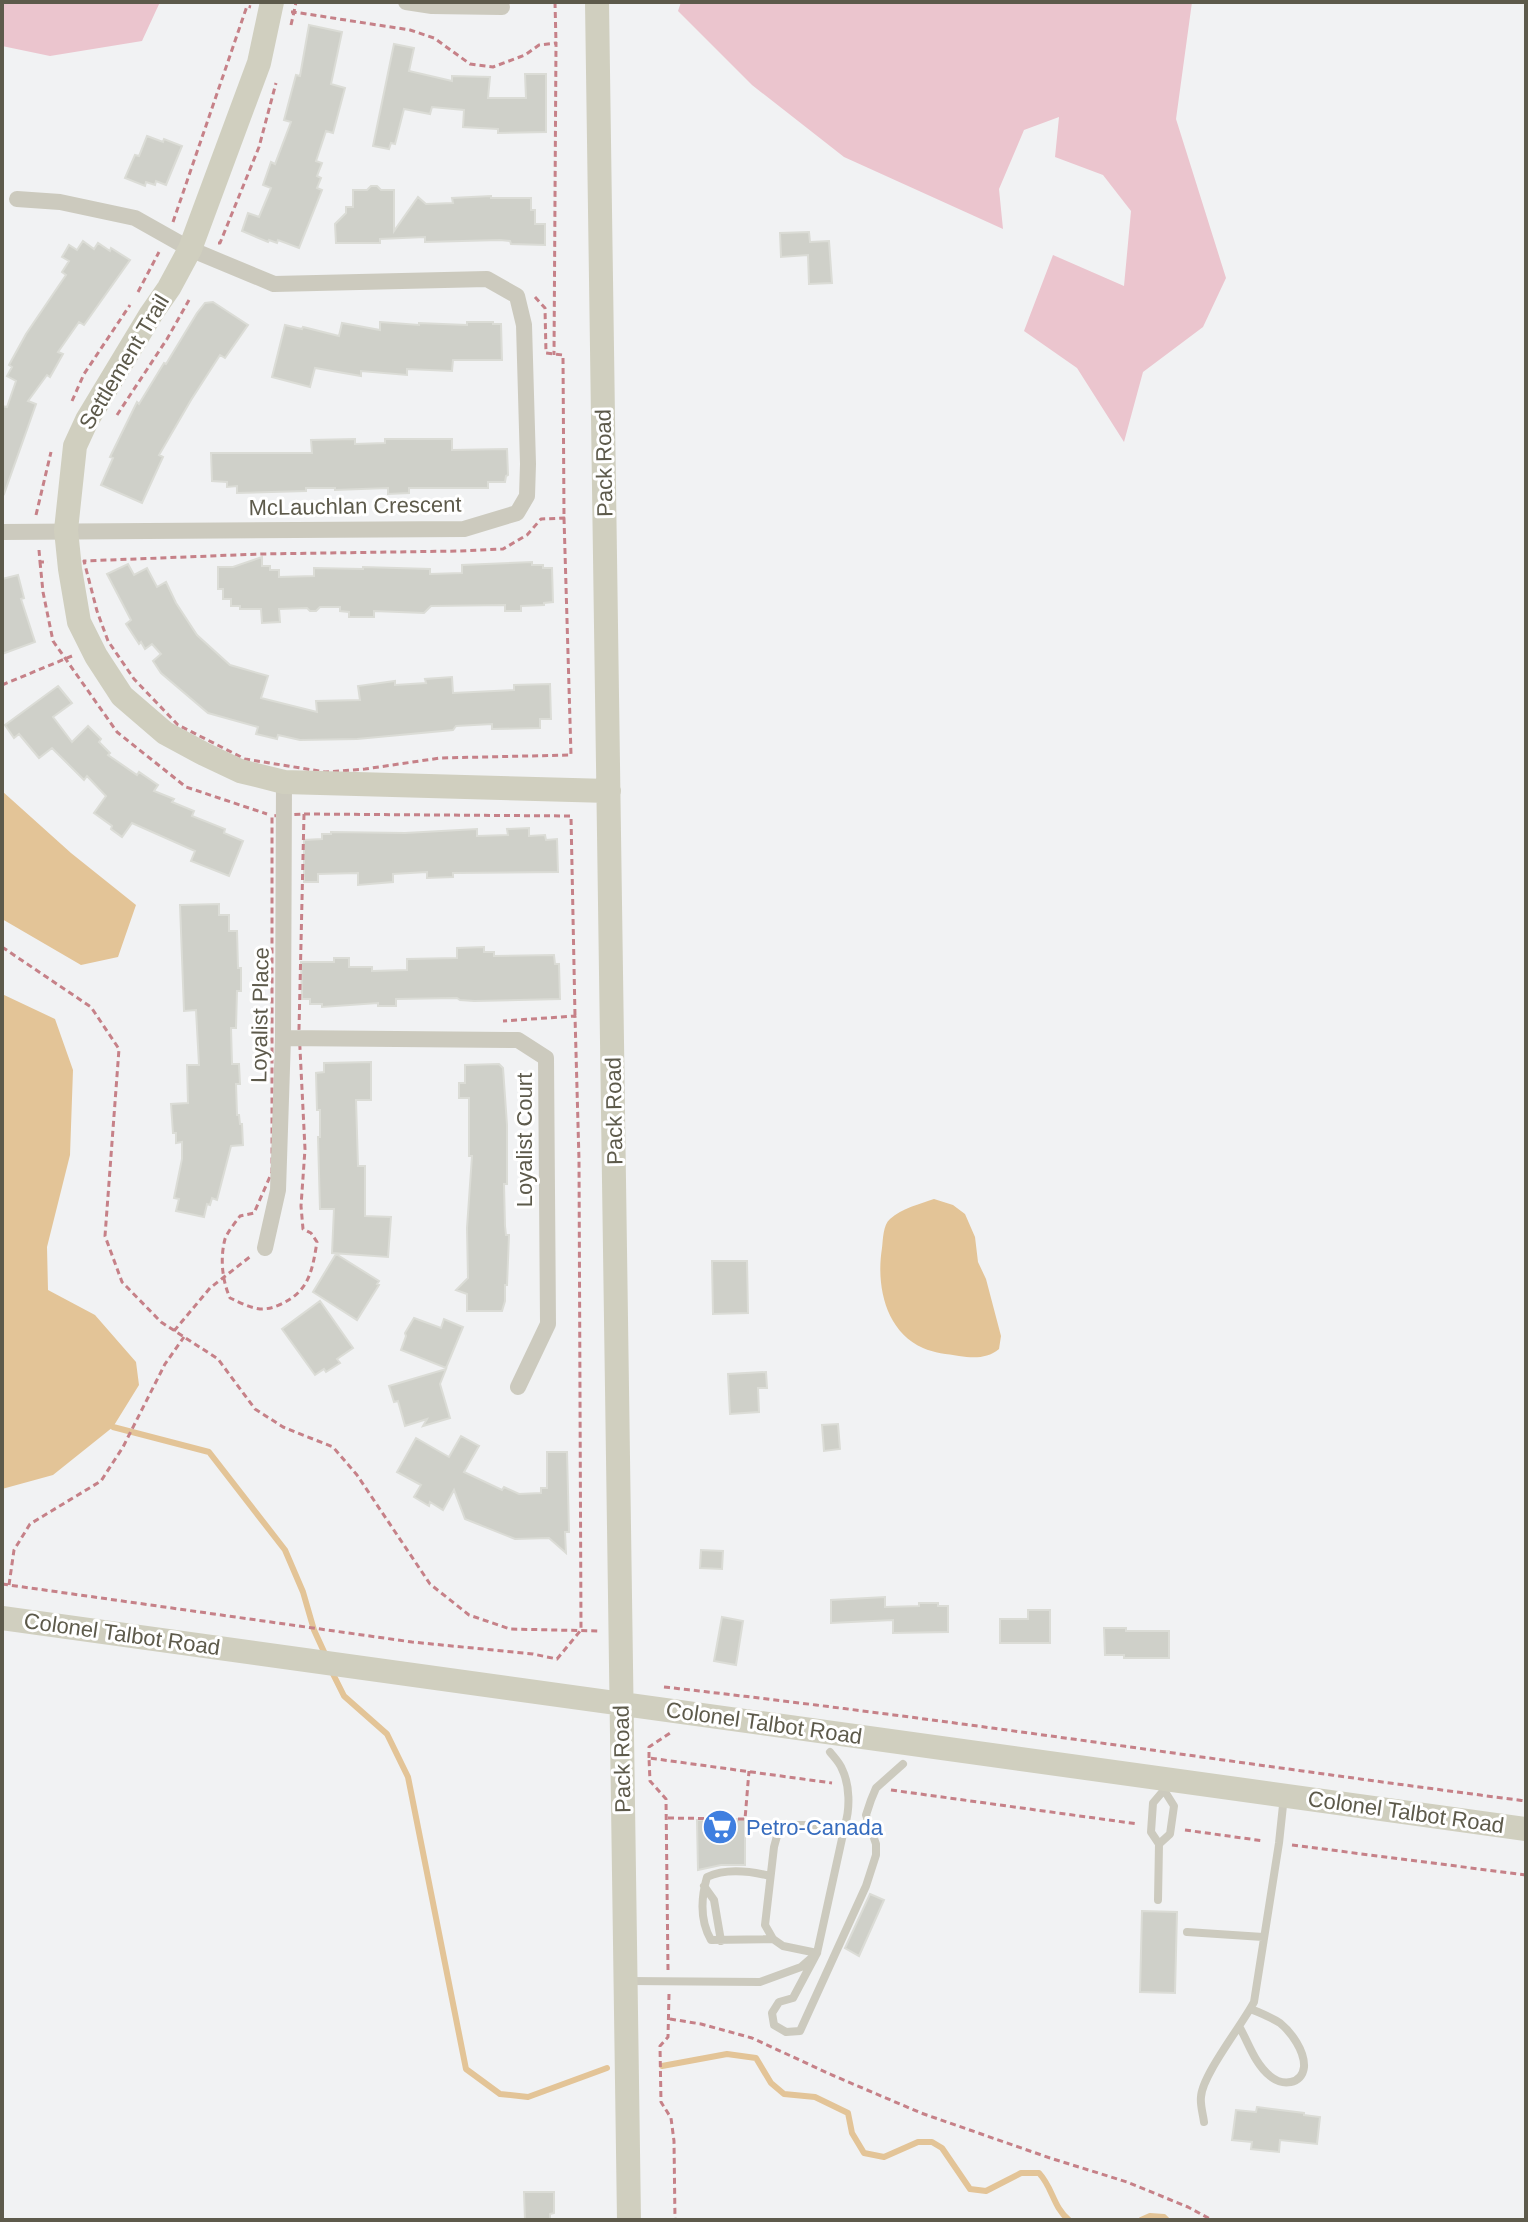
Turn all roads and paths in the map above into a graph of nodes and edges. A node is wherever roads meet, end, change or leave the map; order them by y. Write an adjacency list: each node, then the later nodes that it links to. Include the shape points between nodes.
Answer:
1 (272, 2): 11 (street, Settlement Trail, via 259,63)
2 (406, 2): 5 (street)
3 (555, 2): 7 (path)
4 (597, 2): 22 (street, Pack Road)
5 (502, 7)
6 (290, 27): 7 (path, via 294,12 410,30 434,38 470,64 493,67 539,45)
7 (556, 43): 14 (path)
8 (278, 72): 10 (path, via 259,147)
9 (17, 199): 11 (street, via 135,218)
10 (220, 243)
11 (190, 249): 17 (street, Settlement Trail, via 75,446); 17 (street, McLauchlan Crescent, via 274,284 487,279 517,296 524,325 527,496 517,513 464,529)
12 (529, 289): 14 (path, via 545,308 546,353)
13 (190, 298): 15 (path)
14 (554, 355): 16 (path, via 563,355)
15 (110, 425)
16 (564, 518): 16 (path, via 541,519 503,549 84,561 108,641 134,679 178,725 245,759 325,772 440,758 571,755)
17 (66, 530): 18 (street); 19 (street, Settlement Trail, via 79,622)
18 (2, 532)
19 (92, 648): 20 (path); 21 (street, Settlement Trail, via 122,696 165,733 240,771)
20 (2, 685)
21 (284, 782): 22 (street, Settlement Trail); 27 (street, Loyalist Place)
22 (609, 791): 36 (street, Pack Road)
23 (304, 814): 25 (path, via 571,816)
24 (2, 947): 29 (path, via 91,1007 119,1049 105,1236 122,1282)
25 (575, 1016): 26 (path); 35 (path)
26 (501, 1021)
27 (283, 1038): 28 (street, Loyalist Place, via 278,1190); 31 (street, Loyalist Court, via 518,1040 546,1058 548,1324)
28 (265, 1248): 29 (path, via 210,1288)
29 (174, 1331): 30 (path)
30 (184, 1337): 33 (path, via 101,1481 30,1524 14,1550); 35 (path, via 218,1359 255,1409 333,1447 430,1584 469,1615 510,1629)
31 (518, 1387)
32 (2, 1584): 33 (path)
33 (9, 1585): 35 (path, via 557,1659)
34 (2, 1618): 37 (street, Colonel Talbot Road)
35 (581, 1630): 36 (path)
36 (621, 1632): 37 (street, Pack Road)
37 (622, 1693): 41 (street, Colonel Talbot Road); 45 (path, via 806,1703); 62 (street, Pack Road)
38 (830, 1752): 42 (lane)
39 (903, 1764): 43 (lane)
40 (749, 1771): 42 (path); 48 (path, via 745,1819); 48 (path, via 649,1758 650,1781 666,1799)
41 (1165, 1784): 44 (street, Colonel Talbot Road); 50 (lane, via 1153,1803); 51 (lane, via 1174,1806)
42 (846, 1785): 46 (lane)
43 (876, 1788): 47 (lane); 50 (path)
44 (1284, 1796): 52 (street, Colonel Talbot Road); 53 (lane)
45 (1526, 1801)
46 (848, 1814): 47 (lane, via 857,1819); 49 (lane)
47 (866, 1815): 61 (lane, via 876,1855 866,1886 800,2031 786,2032 774,2025 772,2013 779,2002 793,1998)
48 (667, 1818): 63 (path)
49 (845, 1825): 56 (lane, via 780,1825); 61 (lane)
50 (1152, 1826): 54 (lane)
51 (1171, 1829): 53 (path); 54 (lane)
52 (1526, 1829)
53 (1279, 1843): 55 (path); 59 (lane)
54 (1159, 1844): 57 (lane)
55 (1526, 1875)
56 (770, 1876): 60 (lane, via 765,1925); 60 (lane, via 714,1873 707,1877 702,1899 711,1940)
57 (1158, 1900)
58 (1187, 1932): 59 (lane)
59 (1263, 1937): 64 (lane)
60 (773, 1939): 61 (lane)
61 (817, 1953): 63 (lane, via 801,1967 760,1982)
62 (625, 1981): 63 (lane); 68 (street, Pack Road)
63 (669, 1981): 65 (path)
64 (1251, 2009): 66 (lane); 66 (lane, via 1288,2032 1302,2054 1302,2074 1290,2083 1269,2076)
65 (670, 2019): 69 (path, via 668,2037 660,2046 661,2102 671,2118 674,2141); 70 (path, via 752,2038 921,2113 1127,2182)
66 (1240, 2028): 67 (lane, via 1208,2074 1200,2095)
67 (1204, 2122)
68 (629, 2220)
69 (675, 2220)
70 (1212, 2220)

